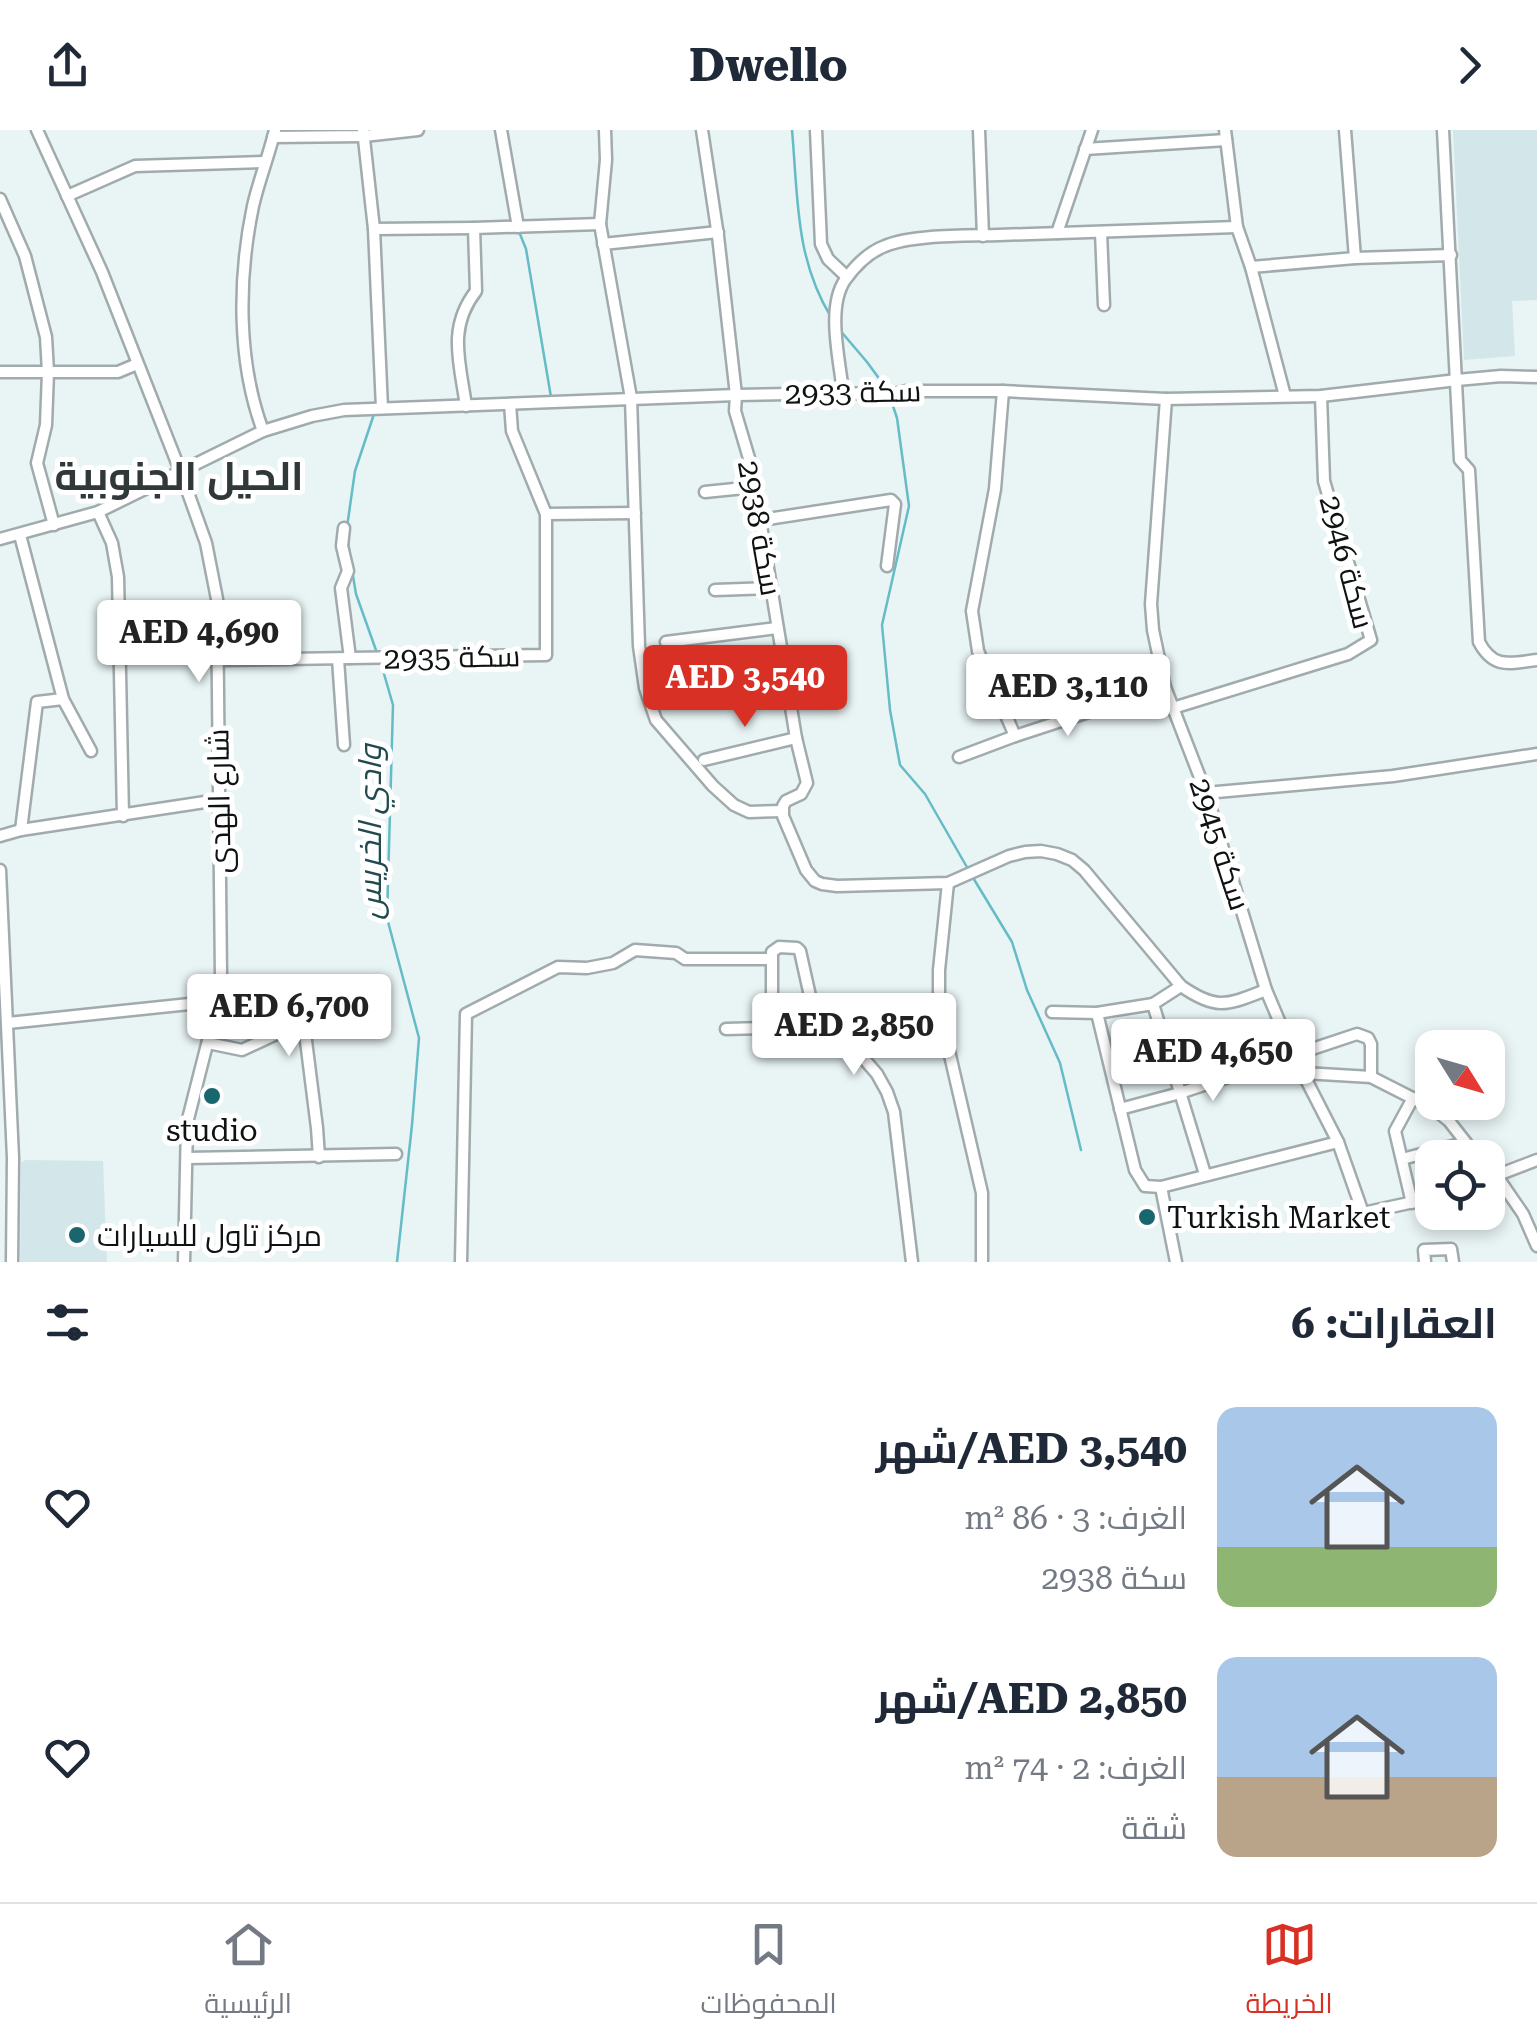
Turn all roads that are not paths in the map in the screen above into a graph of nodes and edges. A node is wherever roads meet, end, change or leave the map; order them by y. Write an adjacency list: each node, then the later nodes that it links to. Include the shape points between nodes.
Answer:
1 (38, 130): 16 (street, شارع الهدى)
2 (418, 130): 11 (street)
3 (501, 130): 19 (street)
4 (606, 130): 18 (street)
5 (702, 130): 23 (street, سكة 2938)
6 (816, 130): 31 (street, via 821,244)
7 (979, 130): 26 (street)
8 (1092, 130): 14 (street)
9 (1345, 130): 29 (street)
10 (1442, 130): 28 (street)
11 (364, 133): 12 (street); 20 (street)
12 (274, 134): 15 (street)
13 (1225, 135): 14 (street); 22 (street)
14 (1085, 149): 25 (street)
15 (265, 162): 16 (street, via 135,166); 48 (street, via 247,245 244,306 248,382)
16 (67, 196): 33 (street, شارع الهدى)
17 (0, 199): 35 (street, via 35,290)
18 (600, 224): 19 (street); 27 (street)
19 (518, 227): 21 (street)
20 (374, 228): 21 (street); 47 (street)
21 (474, 228): 46 (street, via 476,292 456,331)
22 (1237, 228): 24 (street); 30 (street)
23 (718, 232): 27 (street); 40 (street, سكة 2938)
24 (1101, 232): 25 (street); 32 (street)
25 (1057, 233): 26 (street)
26 (983, 236): 31 (street, via 900,241 874,252)
27 (603, 244): 43 (street)
28 (1451, 255): 29 (street); 37 (street)
29 (1355, 258): 30 (street)
30 (1252, 267): 41 (street)
31 (847, 277): 39 (street, via 835,314)
32 (1104, 305)
33 (138, 364): 35 (street, via 118,372); 49 (street, شارع الهدى)
34 (0, 372): 35 (street)
35 (48, 372): 56 (street, via 46,426 36,463)
36 (1537, 377): 37 (street, سكة 2933)
37 (1457, 380): 42 (street, سكة 2933); 67 (street, via 1479,642 1494,662)
38 (1003, 391): 39 (street, سكة 2933); 44 (street, سكة 2933); 71 (street, via 995,489 972,611 978,651)
39 (844, 393): 40 (street, سكة 2933)
40 (736, 395): 43 (street, سكة 2933); 50 (street, سكة 2938, via 734,411)
41 (1286, 396): 42 (street, سكة 2933); 44 (street, سكة 2933)
42 (1321, 396): 70 (street, سكة 2946, via 1324,482 1371,640 1348,654)
43 (631, 398): 45 (street, سكة 2933); 54 (street)
44 (1166, 400): 68 (street, سكة 2945, via 1151,604)
45 (510, 404): 46 (street, سكة 2933); 53 (street, سكة 2935, via 512,432)
46 (466, 406): 47 (street, سكة 2933)
47 (382, 408): 48 (street, سكة 2933, via 312,416)
48 (263, 431): 49 (street, سكة 2933)
49 (181, 474): 52 (street, سكة 2933); 66 (street, شارع الهدى, via 213,572)
50 (754, 487): 51 (street); 55 (street, سكة 2938)
51 (705, 492)
52 (98, 512): 56 (street, سكة 2933); 81 (street, via 118,577)
53 (546, 514): 54 (street); 65 (street, سكة 2935, via 546,655)
54 (635, 514): 80 (street, via 639,646 656,720 734,804 749,812)
55 (761, 520): 60 (street, via 892,500); 61 (street, سكة 2938)
56 (54, 524): 58 (street, سكة 2933)
57 (344, 528): 65 (street)
58 (20, 535): 59 (street, سكة 2933); 69 (street)
59 (0, 539)
60 (887, 566)
61 (770, 588): 62 (street); 63 (street, سكة 2938)
62 (715, 590)
63 (777, 628): 64 (street); 72 (street, سكة 2938)
64 (666, 642)
65 (344, 659): 66 (street, سكة 2935); 73 (street)
66 (218, 660): 79 (street, شارع الهدى)
67 (1537, 660)
68 (1165, 687): 70 (street, سكة 2945); 71 (street)
69 (63, 699): 74 (street); 82 (street, via 37,702)
70 (1173, 708): 78 (street, سكة 2945)
71 (1014, 736): 76 (street)
72 (796, 738): 77 (street); 80 (street, سكة 2938, via 807,783)
73 (344, 746)
74 (91, 751)
75 (1537, 754): 78 (street, via 1394,776)
76 (959, 757)
77 (704, 760)
78 (1206, 793): 88 (street, سكة 2945)
79 (218, 800): 81 (street); 89 (street, شارع الهدى)
80 (782, 811): 85 (street, via 814,881)
81 (124, 816): 82 (street)
82 (21, 830): 83 (street)
83 (0, 836)
84 (0, 870): 93 (street)
85 (948, 883): 87 (street, via 1025,852 1072,860); 122 (street, via 939,996 982,1193)
86 (772, 959): 94 (street, via 772,1025); 120 (street, via 685,959 676,952 635,950 613,963 558,967 466,1014); 121 (street, via 779,947 800,951 810,996 888,1092)
87 (1181, 986): 88 (street, via 1220,1004); 90 (street)
88 (1266, 990): 96 (street, سكة 2945)
89 (218, 1001): 93 (street); 95 (street, شارع الهدى)
90 (1153, 1004): 92 (street); 99 (street)
91 (1052, 1012): 92 (street)
92 (1097, 1013): 101 (street)
93 (8, 1024): 104 (street)
94 (726, 1029)
95 (208, 1043): 107 (street, via 242,1050 304,1025); 108 (street, شارع الهدى, via 187,1123)
96 (1294, 1056): 97 (street, سكة 2945); 98 (street, via 1364,1035 1371,1044); 99 (street)
97 (1304, 1073): 98 (street); 103 (street, سكة 2945)
98 (1371, 1077): 100 (street)
99 (1180, 1094): 101 (street); 112 (street)
100 (1412, 1098): 102 (street, via 1434,1108); 109 (street, via 1395,1131)
101 (1120, 1108): 113 (street, via 1135,1170 1145,1186)
102 (1462, 1140)
103 (1338, 1142): 112 (street); 116 (street, سكة 2945, via 1363,1213)
104 (5, 1148): 118 (street)
105 (396, 1154): 107 (street)
106 (1415, 1155): 109 (street)
107 (318, 1157): 108 (street)
108 (187, 1158): 119 (street, شارع الهدى)
109 (1402, 1158): 116 (street)
110 (1537, 1160): 111 (street)
111 (1505, 1173)
112 (1205, 1174): 113 (street)
113 (1161, 1187): 123 (street)
114 (1505, 1192): 117 (street)
115 (1415, 1201): 116 (street)
116 (1412, 1202)
117 (1537, 1246)
118 (12, 1262)
119 (184, 1262)
120 (461, 1262)
121 (912, 1262)
122 (982, 1262)
123 (1176, 1262)
124 (1425, 1262): 125 (street, via 1424,1250 1451,1249)
125 (1453, 1262)

